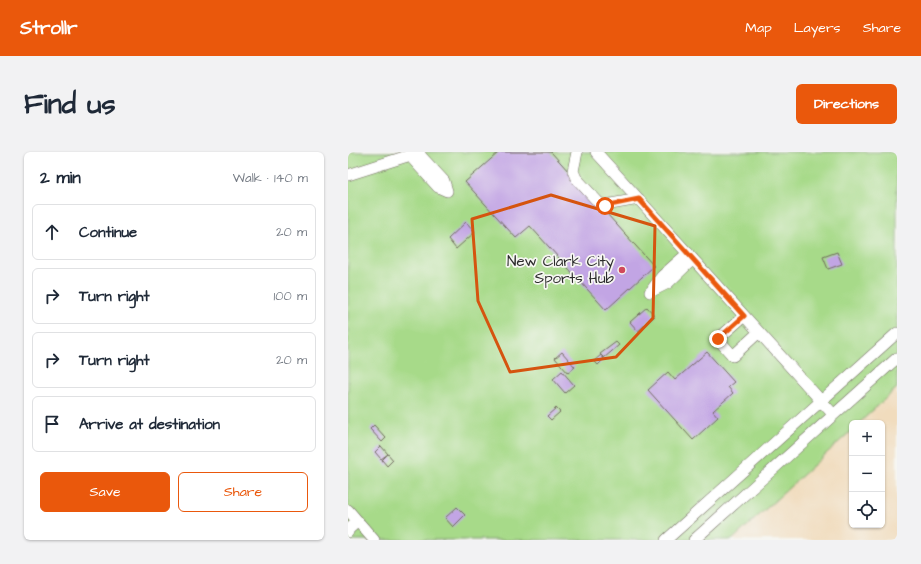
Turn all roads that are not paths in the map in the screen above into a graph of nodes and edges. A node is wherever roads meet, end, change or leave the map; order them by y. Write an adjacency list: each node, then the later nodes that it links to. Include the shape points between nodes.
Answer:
1 (577, 152): 5 (street, via 573,171 576,178 599,203 605,206)
2 (596, 152): 5 (street)
3 (416, 154): 4 (street)
4 (348, 175)
5 (639, 199): 6 (street)
6 (744, 316): 7 (street); 7 (street, via 718,339 733,356)
7 (759, 332): 10 (street)
8 (897, 333): 10 (street)
9 (897, 358): 11 (street)
10 (822, 401): 11 (street); 16 (street)
11 (833, 414): 17 (street)
12 (348, 510): 13 (street)
13 (358, 521): 14 (street); 15 (street)
14 (348, 530)
15 (374, 540)
16 (666, 540)
17 (694, 540)

